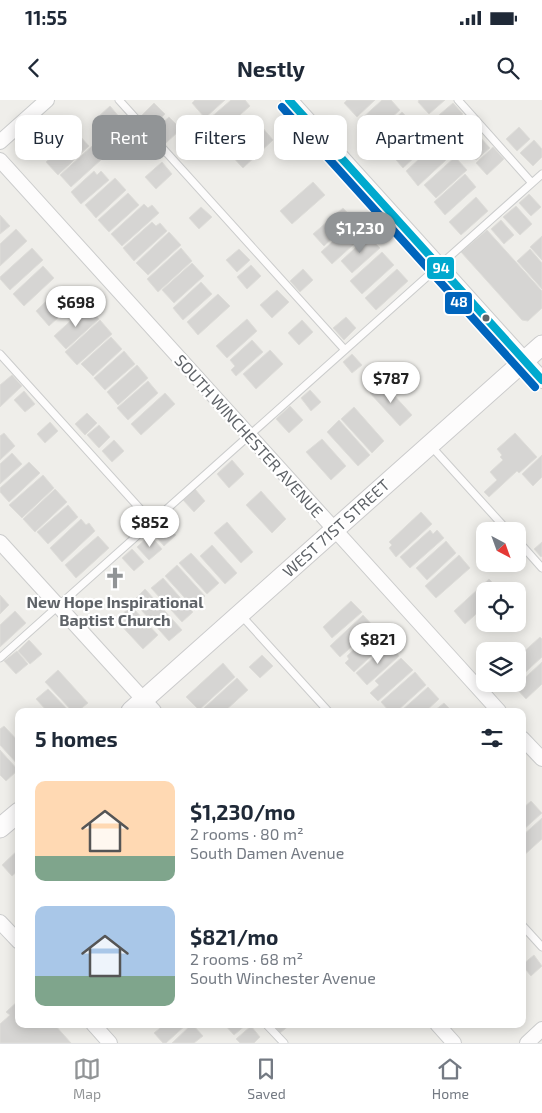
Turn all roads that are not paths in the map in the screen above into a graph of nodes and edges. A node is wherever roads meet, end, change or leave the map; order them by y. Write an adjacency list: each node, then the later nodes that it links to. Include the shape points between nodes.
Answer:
1 (47, 100): 5 (street)
2 (118, 100): 11 (lane)
3 (289, 100): 9 (street)
4 (458, 100): 8 (lane)
5 (0, 142)
6 (0, 160): 15 (street, SOUTH WINCHESTER AVENUE)
7 (542, 174): 8 (lane)
8 (532, 183): 9 (lane)
9 (439, 266): 11 (lane); 13 (street)
10 (542, 345): 13 (main road, WEST 71ST STREET)
11 (345, 350): 15 (lane)
12 (0, 354): 17 (lane)
13 (525, 360): 14 (street); 16 (main road, WEST 71ST STREET)
14 (542, 380)
15 (249, 436): 17 (lane); 19 (street, SOUTH WINCHESTER AVENUE)
16 (430, 444): 18 (lane); 19 (main road, WEST 71ST STREET)
17 (152, 522): 23 (lane)
18 (500, 522)
19 (334, 530): 24 (main road, WEST 71ST STREET); 28 (street, SOUTH WINCHESTER AVENUE)
20 (0, 542): 23 (street)
21 (526, 551): 22 (lane)
22 (542, 568)
23 (58, 606): 25 (lane); 26 (street)
24 (240, 614): 26 (main road, WEST 71ST STREET); 27 (lane)
25 (0, 658)
26 (143, 708)
27 (325, 708)
28 (496, 708)
29 (526, 742): 30 (street)
30 (542, 759)
31 (15, 815): 32 (main road)
32 (0, 828)
33 (0, 922): 35 (street)
34 (526, 930): 36 (lane)
35 (15, 938)
36 (542, 947)
37 (97, 1028): 41 (street)
38 (270, 1028): 42 (lane)
39 (441, 1028): 43 (street)
40 (542, 1029): 44 (street)
41 (110, 1043)
42 (284, 1043)
43 (454, 1043)
44 (527, 1043)

